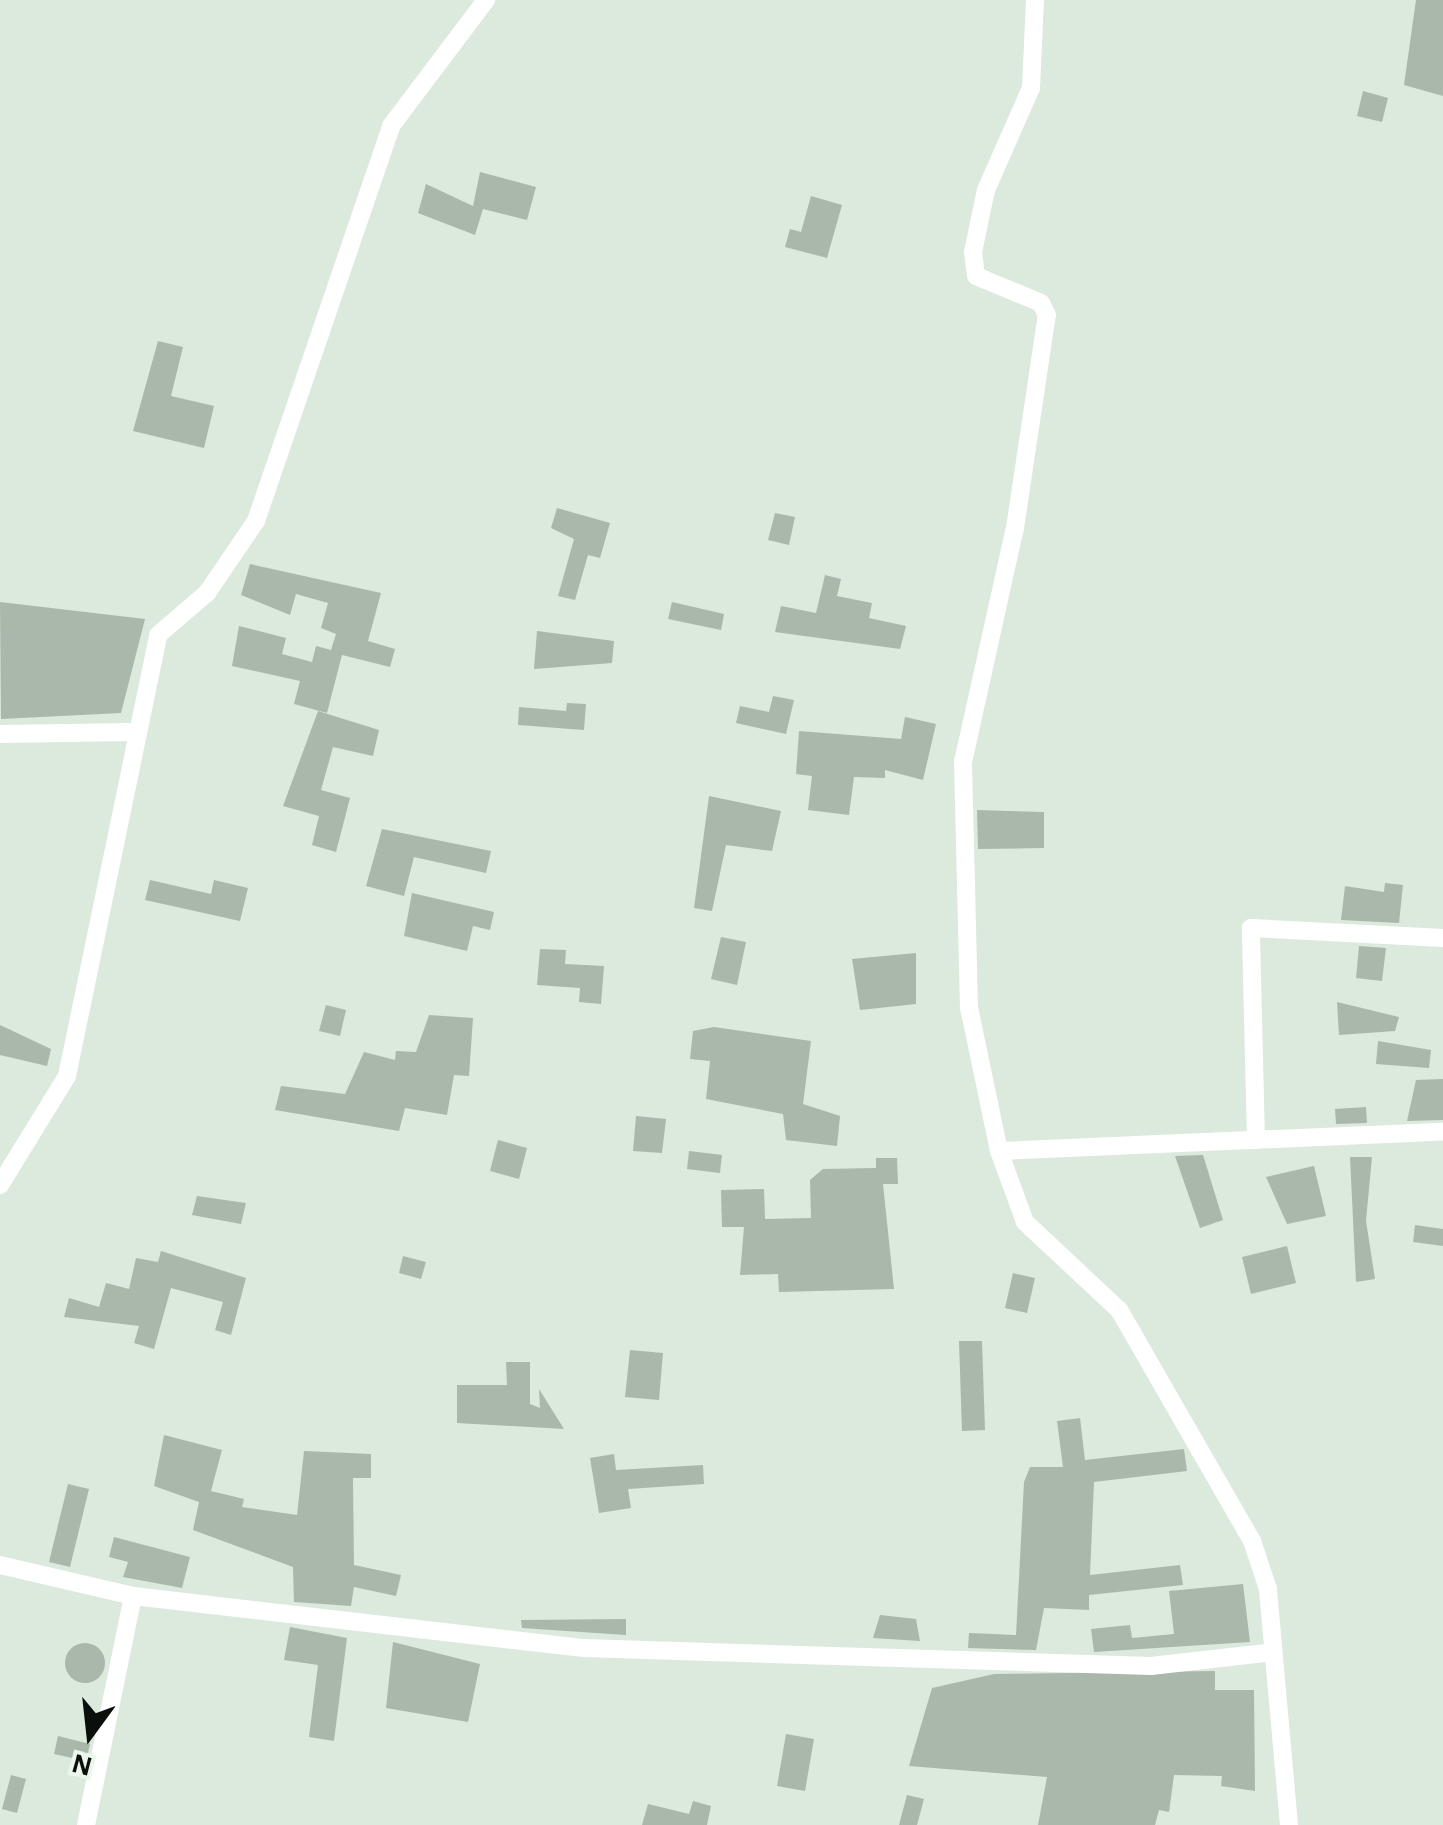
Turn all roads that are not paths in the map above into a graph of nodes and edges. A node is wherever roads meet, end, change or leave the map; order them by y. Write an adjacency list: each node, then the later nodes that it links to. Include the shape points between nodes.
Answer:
1 (486, 0): 3 (street, via 390,126 256,521 207,593 158,635)
2 (1034, 0): 8 (street, via 1031,88 986,190 974,252 976,276 1042,303 1047,315 1015,528 963,762 970,1008)
3 (131, 732): 4 (street); 9 (street, via 67,1076)
4 (0, 734)
5 (1443, 938): 7 (street, via 1251,928)
6 (1443, 1132): 7 (street)
7 (1256, 1140): 8 (street)
8 (998, 1152): 12 (street, via 1025,1222 1119,1310 1252,1540)
9 (0, 1185)
10 (0, 1565): 11 (street)
11 (133, 1596): 12 (street, via 584,1648 1152,1666); 13 (street)
12 (1273, 1652): 14 (street)
13 (86, 1825)
14 (1289, 1825)

